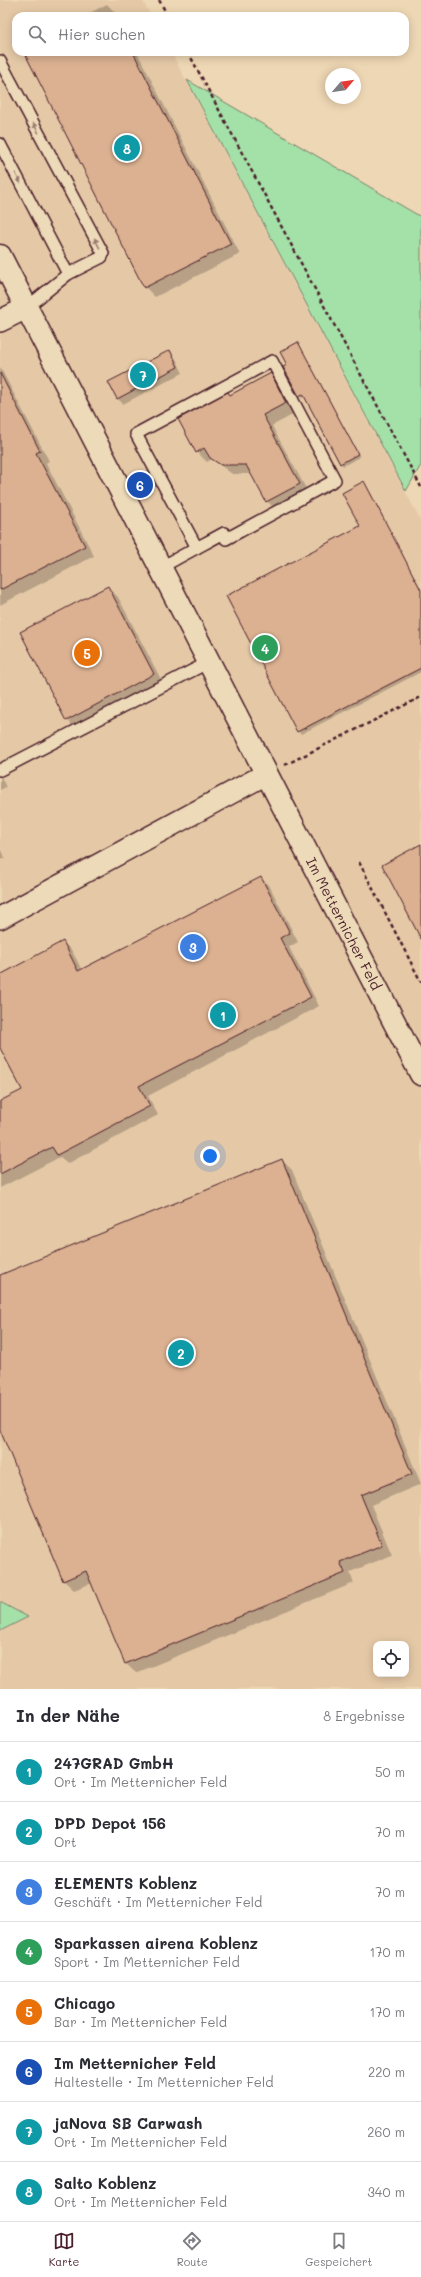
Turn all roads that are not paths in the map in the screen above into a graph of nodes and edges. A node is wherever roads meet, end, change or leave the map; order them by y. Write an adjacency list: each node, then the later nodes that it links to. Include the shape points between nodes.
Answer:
1 (0, 62): 4 (lane, one-way to 1, via 102,257 103,253)
2 (0, 144): 4 (lane, one-way to 4)
3 (0, 256): 5 (street, Im Metternicher Feld)
4 (68, 274): 5 (lane)
5 (26, 308): 6 (street); 8 (street, Im Metternicher Feld)
6 (0, 321)
7 (197, 548): 7 (lane, via 136,434 272,361 335,480 226,539 224,534); 8 (lane)
8 (160, 568): 9 (street, Im Metternicher Feld)
9 (209, 662): 10 (lane); 11 (street, Im Metternicher Feld)
10 (0, 770)
11 (266, 774): 12 (street); 13 (street, Im Metternicher Feld)
12 (0, 918)
13 (421, 1074)

